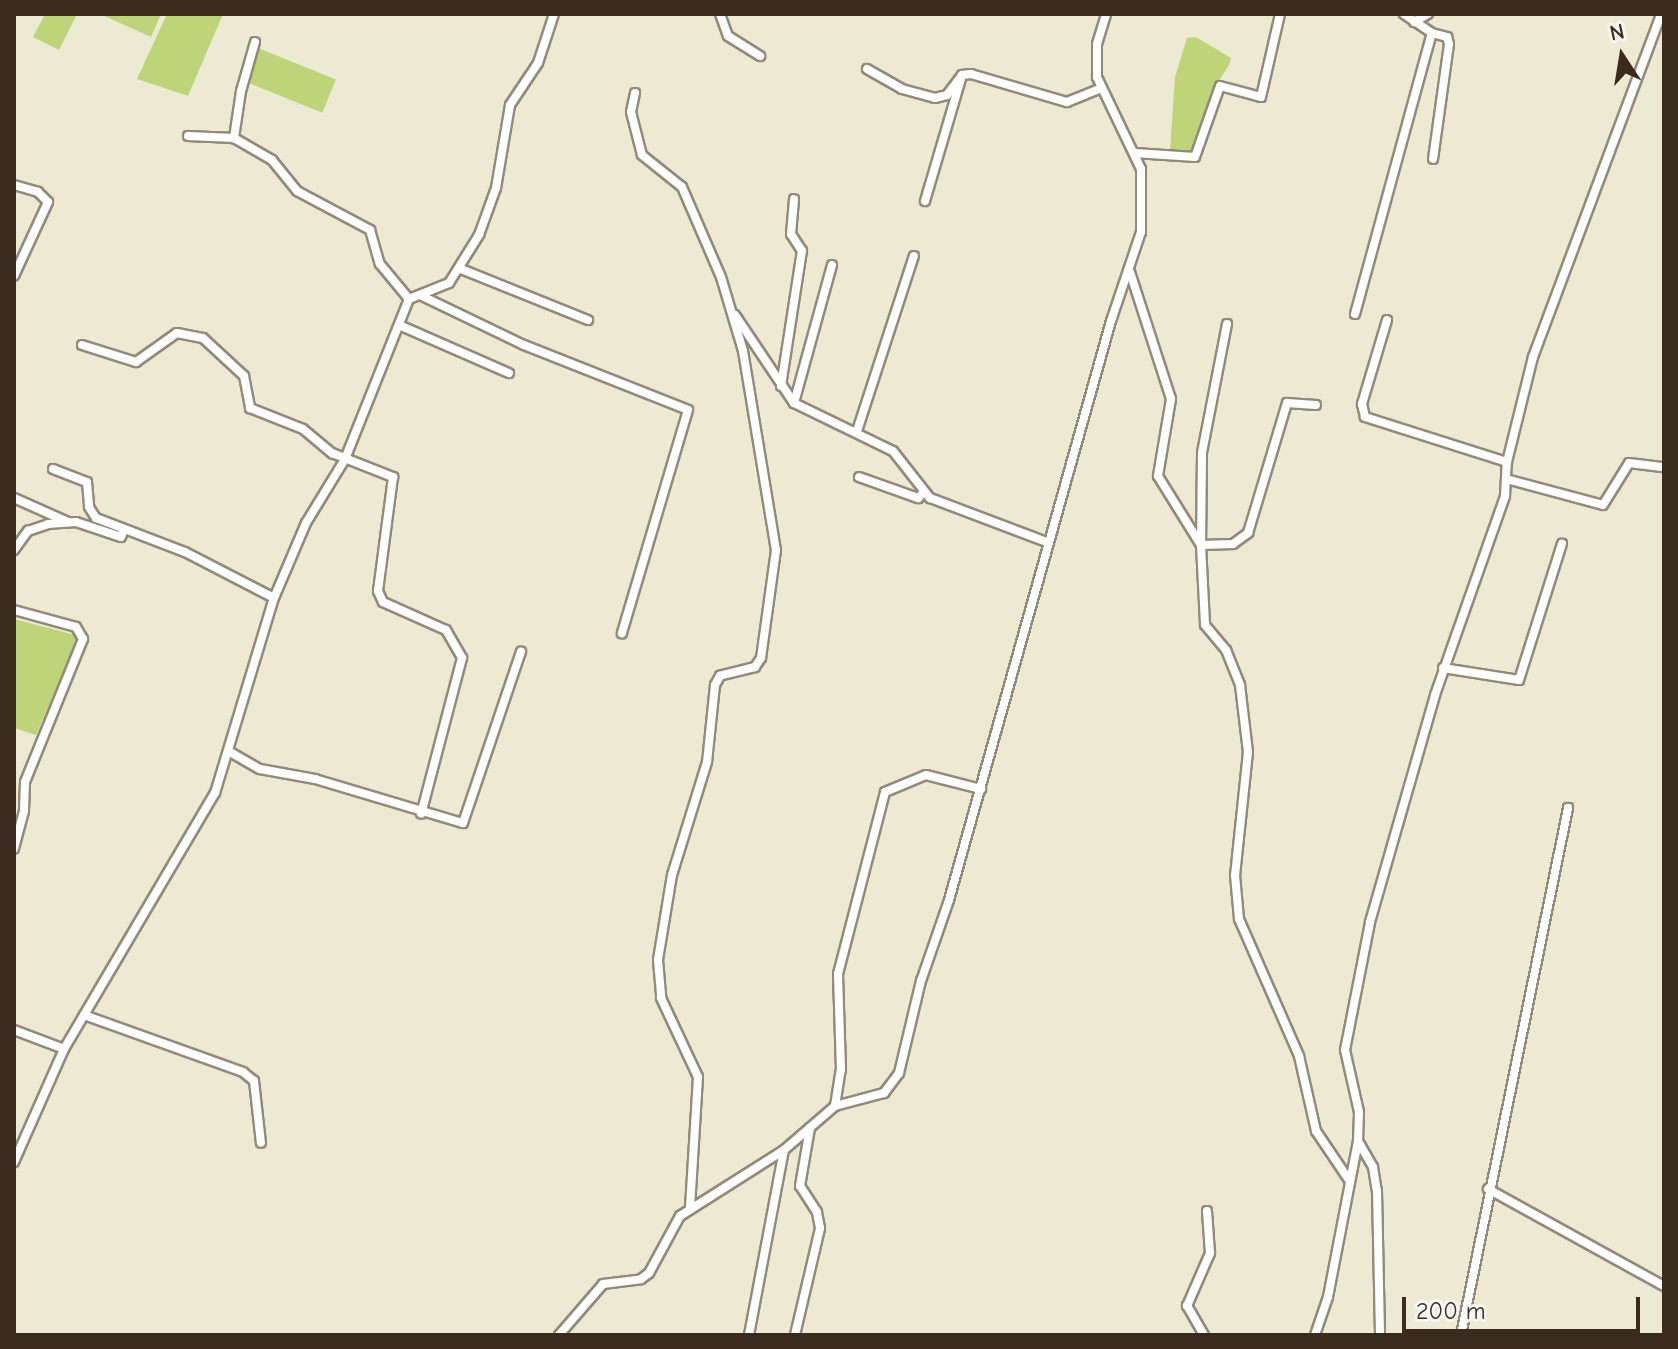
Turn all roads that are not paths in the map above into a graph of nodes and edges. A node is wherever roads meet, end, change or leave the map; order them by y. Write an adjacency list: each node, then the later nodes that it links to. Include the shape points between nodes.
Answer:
1 (554, 14): 25 (street, via 538,63 510,105 493,199)
2 (720, 14): 11 (street, via 728,36)
3 (1106, 14): 14 (street, via 1095,61)
4 (1280, 14): 18 (street, via 1261,97 1220,86 1195,157)
5 (1404, 14): 8 (street)
6 (1428, 14): 8 (street)
7 (1661, 14): 43 (street, via 1533,357)
8 (1414, 22): 9 (street)
9 (1432, 33): 19 (street, via 1447,37 1449,44); 31 (street)
10 (255, 42): 17 (street)
11 (760, 56)
12 (867, 69): 13 (street, via 902,89 935,98 947,95)
13 (962, 75): 14 (street, via 979,75 1067,102); 22 (street)
14 (1099, 89): 18 (street)
15 (635, 93): 30 (street, via 631,112 642,155 682,187)
16 (188, 136): 17 (street)
17 (234, 138): 29 (street, via 272,160 297,191 370,230 380,264)
18 (1135, 153): 26 (street, via 1144,189 1141,232)
19 (1433, 159)
20 (14, 185): 27 (street, via 38,192 48,202)
21 (794, 199): 38 (street, via 791,234 802,251)
22 (925, 201)
23 (914, 256): 41 (street)
24 (832, 265): 39 (street)
25 (461, 269): 28 (street, via 440,290); 32 (street)
26 (1130, 272): 52 (street, via 1111,321); 54 (street, via 1171,399 1158,476)
27 (14, 276)
28 (421, 295): 29 (street); 58 (street, via 524,345 688,410)
29 (409, 299): 35 (street)
30 (732, 311): 38 (street); 77 (street, via 769,485 776,550 761,658 755,667 720,676 715,685 707,762 672,875 658,960 661,998 698,1077)
31 (1355, 314)
32 (588, 320)
33 (1387, 320): 43 (street, via 1362,404 1365,417)
34 (1227, 324): 54 (street, via 1202,453)
35 (399, 325): 37 (street); 42 (street)
36 (82, 345): 42 (street, via 136,362 177,333 203,338 244,376 250,408 303,429)
37 (509, 373)
38 (781, 387): 39 (street)
39 (794, 403): 41 (street)
40 (1316, 405): 54 (street, via 1287,403 1248,533 1233,544)
41 (857, 431): 48 (street, via 893,451)
42 (345, 459): 56 (street, via 306,523); 64 (street, via 393,477 378,591 383,602 446,630 461,649 448,722)
43 (1507, 462): 47 (street)
44 (1664, 467): 47 (street, via 1629,463 1609,501 1599,506)
45 (53, 469): 51 (street, via 84,479 91,512)
46 (859, 477): 48 (street, via 918,498)
47 (1510, 480): 60 (street)
48 (924, 492): 52 (street)
49 (14, 498): 50 (street)
50 (71, 523): 51 (street, via 121,537); 55 (street, via 28,531)
51 (124, 530): 56 (street, via 185,552)
52 (1049, 543): 62 (street)
53 (1562, 544): 60 (street, via 1519,680)
54 (1201, 545): 75 (street, via 1205,625 1235,666 1246,721 1247,787 1235,875 1239,919 1299,1056 1316,1131)
55 (14, 550)
56 (274, 598): 61 (street)
57 (14, 610): 65 (street, via 76,627 83,639 25,782)
58 (622, 633)
59 (521, 652): 64 (street, via 463,823)
60 (1443, 668): 71 (street, via 1370,922 1348,1019 1346,1058 1359,1112)
61 (230, 752): 64 (street, via 260,769 315,779); 66 (street, via 215,793)
62 (981, 789): 69 (street, via 921,981 899,1073 884,1093); 69 (street, via 926,775 885,792 838,974 841,1070)
63 (1568, 808): 76 (street, via 1518,1069)
64 (421, 814)
65 (14, 849)
66 (84, 1015): 68 (street); 72 (street, via 243,1072 254,1081)
67 (14, 1030): 68 (street)
68 (64, 1049): 74 (street)
69 (835, 1106): 70 (street)
70 (810, 1127): 73 (street); 82 (street, via 799,1177 820,1228)
71 (1358, 1141): 75 (street); 85 (street, via 1376,1182)
72 (261, 1143)
73 (784, 1150): 77 (street); 81 (street)
74 (14, 1162)
75 (1349, 1180): 84 (street, via 1324,1315)
76 (1488, 1189): 79 (street); 86 (street)
77 (690, 1208): 80 (street, via 667,1233 649,1273 603,1284)
78 (1207, 1211): 83 (street, via 1210,1253 1187,1306)
79 (1664, 1286)
80 (559, 1335)
81 (749, 1335)
82 (795, 1335)
83 (1204, 1335)
84 (1315, 1335)
85 (1380, 1335)
86 (1461, 1335)

